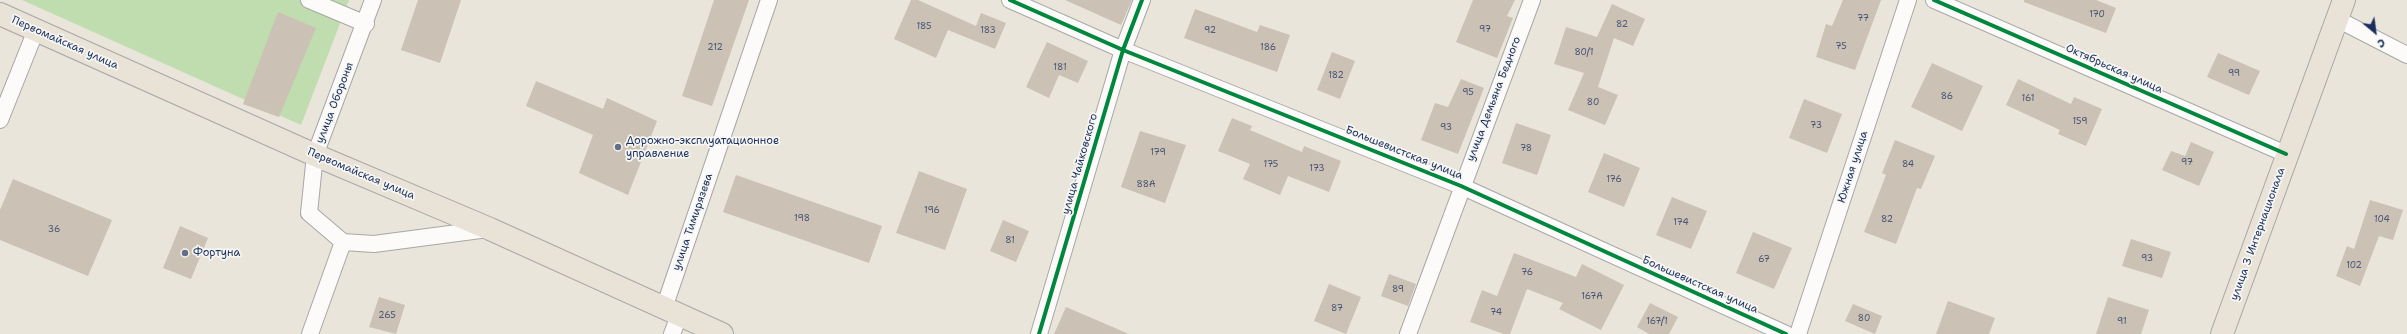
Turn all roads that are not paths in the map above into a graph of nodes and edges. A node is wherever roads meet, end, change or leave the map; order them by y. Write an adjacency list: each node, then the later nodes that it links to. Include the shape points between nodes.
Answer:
1 (309, 0): 11 (street)
2 (374, 0): 11 (street, улица Обороны)
3 (769, 0): 21 (street, улица Тимирязева)
4 (1010, 0): 13 (street, Большевистская улица)
5 (1142, 0): 13 (street, улица Чайковского)
6 (1532, 0): 18 (street, улица Демьяна Бедного)
7 (1908, 0): 27 (street, Южная улица)
8 (1934, 0): 16 (street, Октябрьская улица)
9 (2341, 10): 14 (street); 16 (main road, улица 3 Интернационала)
10 (0, 14): 12 (main road, Первомайская улица)
11 (366, 24): 17 (street, улица Обороны)
12 (36, 30): 15 (street); 17 (main road, Первомайская улица)
13 (1123, 50): 18 (street, Большевистская улица); 24 (street, улица Чайковского)
14 (2407, 55)
15 (0, 120)
16 (2286, 154): 28 (main road, улица 3 Интернационала)
17 (315, 156): 19 (main road, Первомайская улица); 20 (street, улица Обороны, via 309,213)
18 (1461, 186): 25 (street, улица Демьяна Бедного); 26 (street, Большевистская улица)
19 (490, 229): 20 (street, via 374,244); 21 (main road, Первомайская улица)
20 (342, 242): 22 (street)
21 (671, 319): 23 (main road, Первомайская улица)
22 (310, 334)
23 (722, 334)
24 (1039, 334)
25 (1408, 334)
26 (1786, 334)
27 (1798, 334)
28 (2222, 334)

